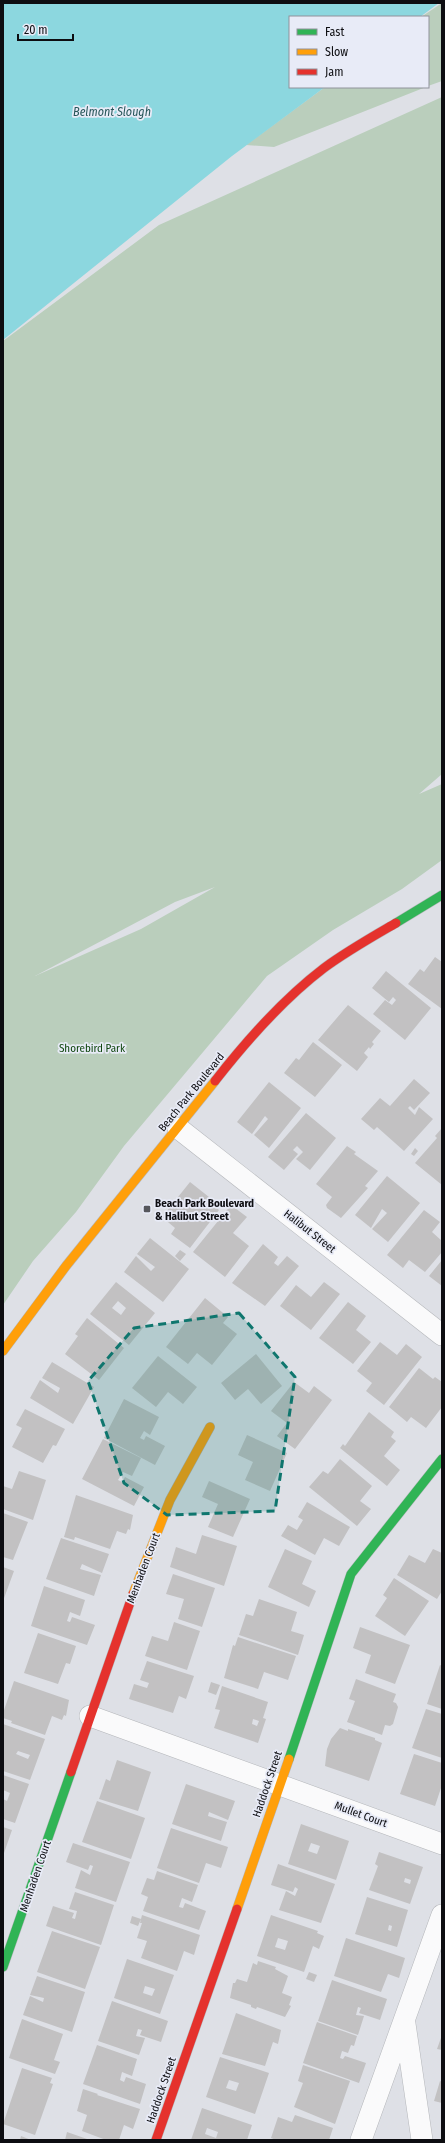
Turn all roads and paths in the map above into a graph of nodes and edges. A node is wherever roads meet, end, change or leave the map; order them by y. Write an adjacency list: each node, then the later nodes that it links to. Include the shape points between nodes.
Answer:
1 (442, 895): 2 (street, Beach Park Boulevard, via 411,916 344,954 274,1010)
2 (178, 1128): 3 (street, Halibut Street); 4 (street, Beach Park Boulevard, via 29,1314)
3 (442, 1335)
4 (3, 1351)
5 (210, 1426): 7 (street, Menhaden Court, via 170,1500 132,1596)
6 (442, 1459): 8 (street, Haddock Street, via 351,1574)
7 (90, 1716): 8 (street); 11 (street, Menhaden Court)
8 (280, 1785): 9 (street, Mullet Court); 13 (street, Haddock Street)
9 (442, 1844)
10 (442, 1915): 12 (street)
11 (3, 1967)
12 (404, 2022): 14 (street); 15 (street)
13 (156, 2140)
14 (361, 2140)
15 (422, 2140)

